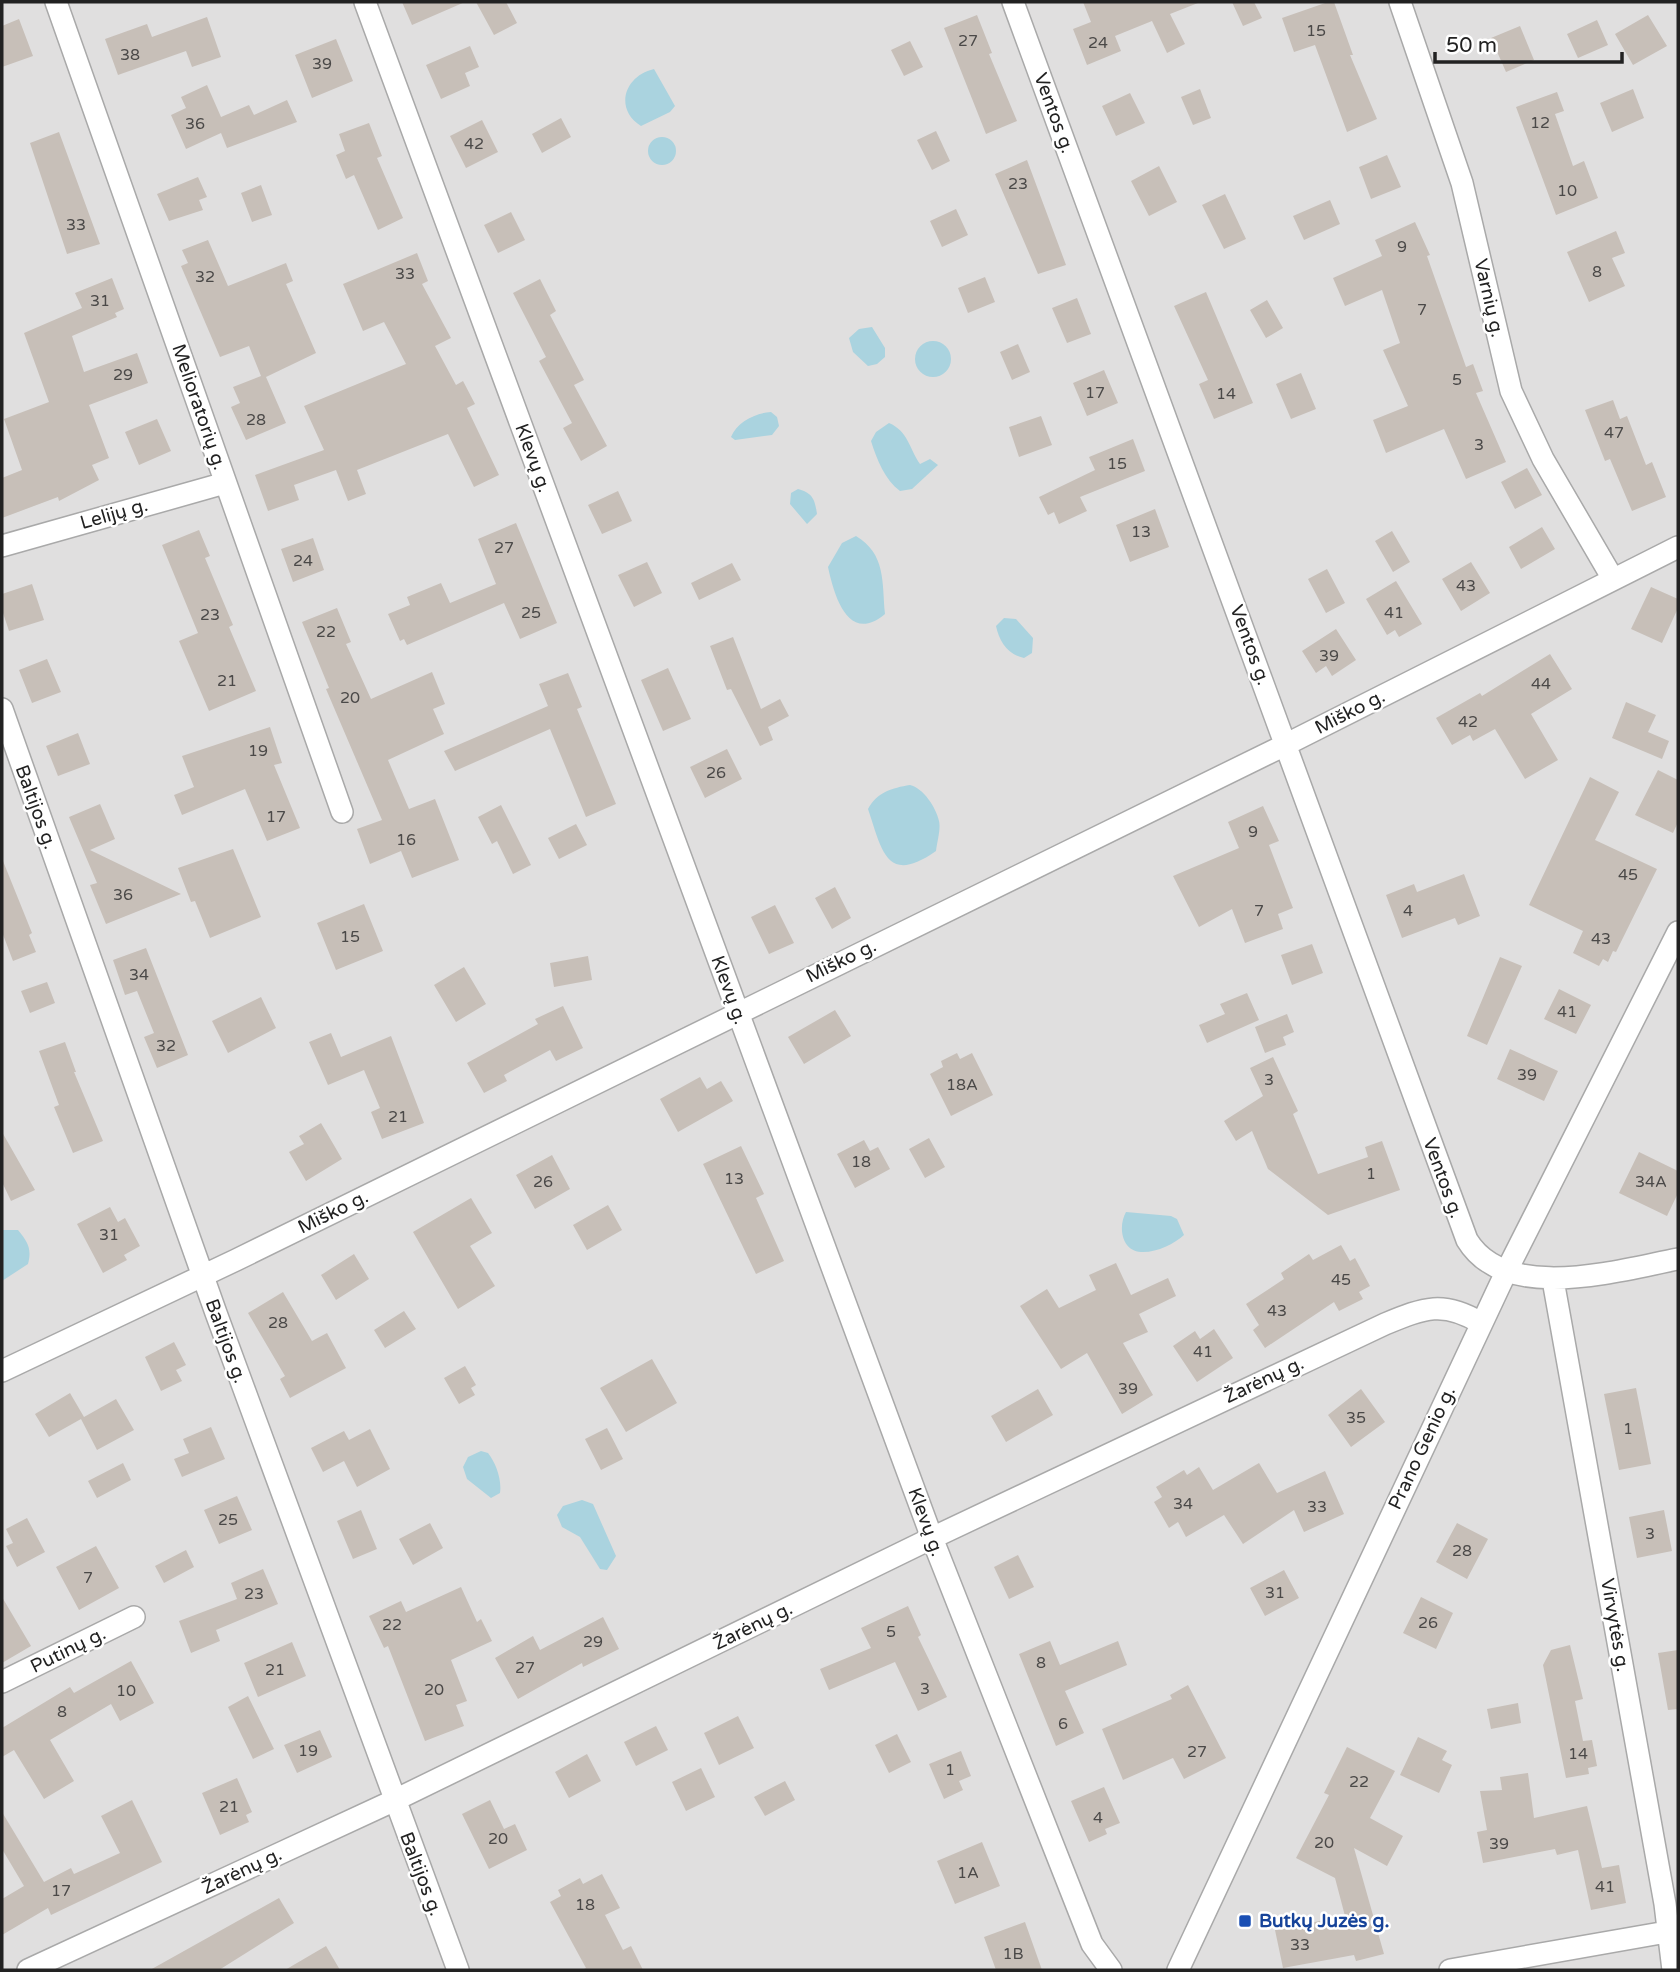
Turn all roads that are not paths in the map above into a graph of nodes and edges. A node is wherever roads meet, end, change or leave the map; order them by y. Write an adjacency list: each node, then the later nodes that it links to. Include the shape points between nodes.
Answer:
1 (55, 2): 5 (street, Melioratorių g.)
2 (365, 2): 13 (street, Klevų g.)
3 (1013, 2): 10 (street, Ventos g.)
4 (1400, 2): 8 (street, Varnių g., via 1462,183 1511,391 1543,459)
5 (225, 483): 6 (street, Lelijų g.); 11 (street, Melioratorių g.)
6 (2, 546)
7 (1678, 547): 8 (street, Miško g.)
8 (1613, 579): 10 (street, Miško g.)
9 (2, 709): 16 (street, Baltijos g.)
10 (1287, 744): 13 (street, Miško g.); 15 (street, Ventos g., via 1454,1211 1475,1253)
11 (342, 812)
12 (1678, 932): 15 (street, Prano Genio g.)
13 (737, 1012): 16 (street, Miško g.); 20 (street, Klevų g.)
14 (1678, 1259): 17 (street)
15 (1507, 1270): 17 (street); 18 (street, Prano Genio g.)
16 (203, 1276): 19 (street, Miško g.); 23 (street, Baltijos g.)
17 (1553, 1280): 24 (street, Virvytės g.)
18 (1481, 1323): 20 (street, Žarėnų g., via 1448,1308 1418,1311); 28 (street, Prano Genio g.)
19 (2, 1371)
20 (932, 1538): 23 (street, Žarėnų g.); 27 (street, Klevų g., via 1092,1944)
21 (134, 1617): 22 (street, Putinų g.)
22 (2, 1682)
23 (394, 1801): 25 (street, Žarėnų g.); 26 (street, Baltijos g.)
24 (1673, 1931): 29 (street); 30 (street, Virvytės g.)
25 (28, 1970)
26 (458, 1970)
27 (1111, 1970)
28 (1178, 1970)
29 (1450, 1970)
30 (1673, 1970)

